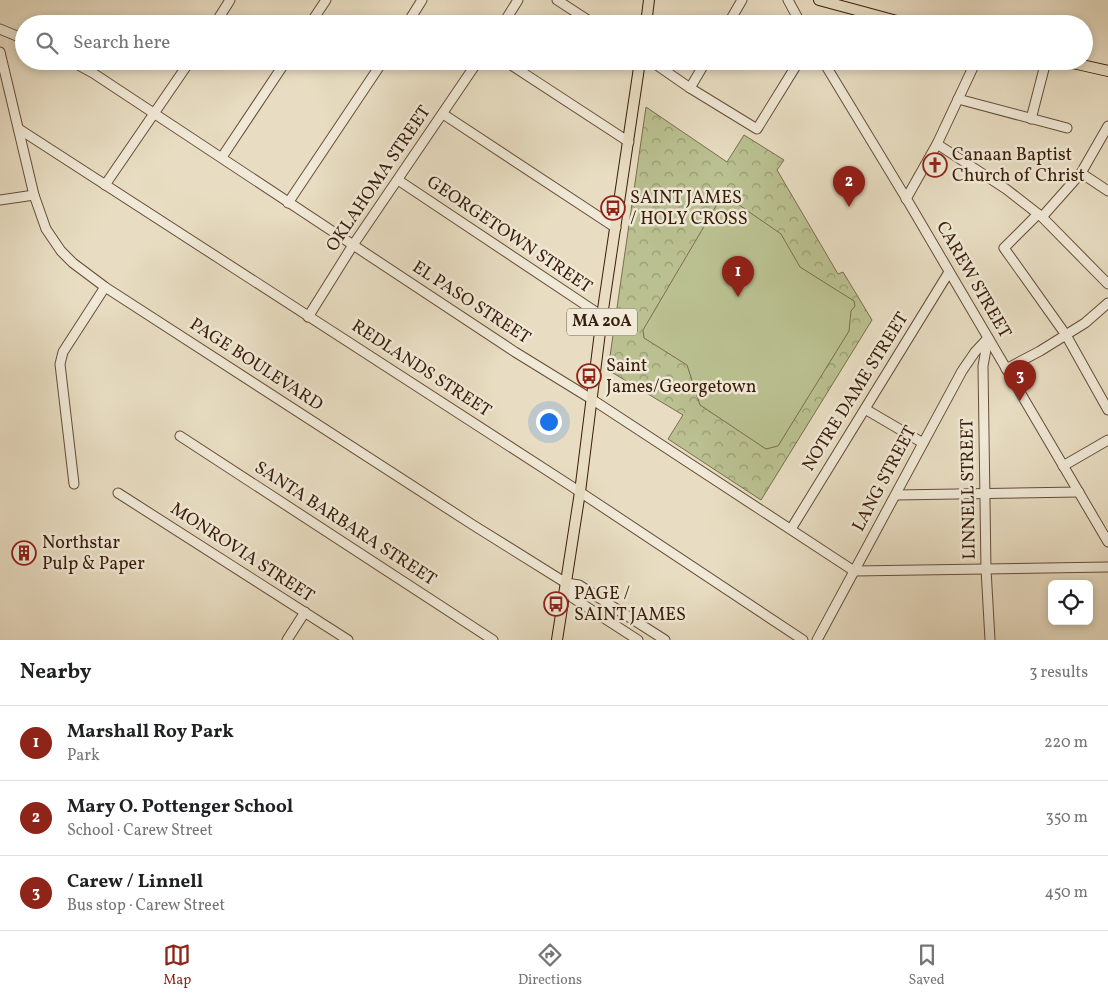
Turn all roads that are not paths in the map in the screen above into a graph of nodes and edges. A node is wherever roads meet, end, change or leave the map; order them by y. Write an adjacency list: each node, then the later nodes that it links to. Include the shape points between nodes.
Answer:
1 (230, 0): 10 (street)
2 (326, 0): 11 (street)
3 (422, 0): 12 (street)
4 (518, 0): 13 (street)
5 (557, 0): 14 (street)
6 (649, 0): 15 (main road)
7 (742, 0): 16 (street)
8 (788, 0): 17 (street)
9 (819, 0): 18 (main road)
10 (221, 15)
11 (316, 15)
12 (413, 15)
13 (509, 15)
14 (580, 15)
15 (647, 15)
16 (733, 15)
17 (796, 15)
18 (875, 15)
19 (0, 29): 20 (street)
20 (15, 35)
21 (0, 52): 44 (street, PAGE BOULEVARD)
22 (1093, 68): 36 (main road)
23 (88, 70): 39 (street, EL PASO STREET)
24 (184, 70): 39 (street)
25 (280, 70): 47 (street)
26 (377, 70): 55 (street)
27 (472, 70): 40 (street, OKLAHOMA STREET)
28 (519, 70): 45 (street)
29 (639, 70): 45 (main road, MA 20A)
30 (664, 70): 37 (street)
31 (701, 70): 37 (street)
32 (793, 70): 37 (street, via 757,129)
33 (828, 70): 53 (street, CAREW STREET)
34 (972, 70): 38 (street)
35 (1044, 70): 41 (street)
36 (1108, 71)
37 (690, 88)
38 (958, 99): 41 (street); 46 (street)
39 (155, 114): 47 (street, EL PASO STREET); 50 (street)
40 (444, 114): 49 (street, OKLAHOMA STREET); 57 (street)
41 (1031, 119): 43 (street)
42 (1108, 126): 48 (street)
43 (1067, 128)
44 (19, 129): 50 (street, REDLANDS STREET); 52 (street, PAGE BOULEVARD)
45 (628, 142): 57 (main road, MA 20A)
46 (937, 144): 53 (street); 56 (street, via 1006,189)
47 (222, 157): 55 (street, EL PASO STREET)
48 (1081, 173): 51 (street); 56 (street)
49 (398, 180): 58 (street, OKLAHOMA STREET); 64 (street, GEORGETOWN STREET)
50 (105, 185): 63 (street, REDLANDS STREET)
51 (1108, 191)
52 (34, 195): 54 (street); 61 (street, PAGE BOULEVARD, via 46,229 61,251)
53 (906, 199): 59 (street, CAREW STREET)
54 (0, 200)
55 (288, 202): 58 (street, EL PASO STREET)
56 (1040, 216): 60 (street); 65 (street, via 1004,248)
57 (616, 228): 64 (main road, MA 20A)
58 (353, 245): 63 (street, OKLAHOMA STREET); 68 (street, EL PASO STREET)
59 (949, 272): 66 (street, CAREW STREET); 69 (street, NOTRE DAME STREET)
60 (1108, 284)
61 (105, 288): 75 (street, via 63,352 60,364); 86 (street, PAGE BOULEVARD)
62 (1108, 303): 65 (street)
63 (308, 316): 76 (street, REDLANDS STREET)
64 (602, 316): 68 (main road, MA 20A)
65 (1066, 335): 67 (street); 70 (street)
66 (988, 338): 67 (street, CAREW STREET); 73 (street, LANG STREET, via 962,371); 79 (street, LINNELL STREET, via 983,366)
67 (1006, 369): 74 (street, CAREW STREET)
68 (593, 400): 76 (main road, MA 20A); 81 (street, EL PASO STREET)
69 (865, 409): 73 (street); 81 (street, NOTRE DAME STREET)
70 (1108, 410)
71 (180, 436): 90 (street, SANTA BARBARA STREET)
72 (1108, 440): 74 (street)
73 (923, 443): 80 (street, LANG STREET)
74 (1063, 466): 77 (street, CAREW STREET)
75 (74, 484)
76 (580, 492): 86 (main road, MA 20A); 94 (street, REDLANDS STREET)
77 (1079, 492): 79 (street); 82 (street, CAREW STREET)
78 (118, 493): 87 (street, MONROVIA STREET)
79 (985, 494): 80 (street); 84 (street, LINNELL STREET)
80 (896, 495): 85 (street, LANG STREET)
81 (791, 529): 85 (street, EL PASO STREET)
82 (1108, 542)
83 (1108, 567): 84 (street)
84 (986, 569): 85 (street); 96 (street, LINNELL STREET)
85 (854, 570): 95 (street, LANG STREET)
86 (566, 583): 91 (main road, MA 20A); 92 (street, via 573,598); 93 (street, via 579,585)
87 (305, 612): 88 (street); 89 (street, MONROVIA STREET)
88 (287, 640)
89 (348, 640)
90 (493, 640)
91 (557, 640)
92 (638, 640)
93 (665, 640)
94 (803, 640)
95 (817, 640)
96 (990, 640)

